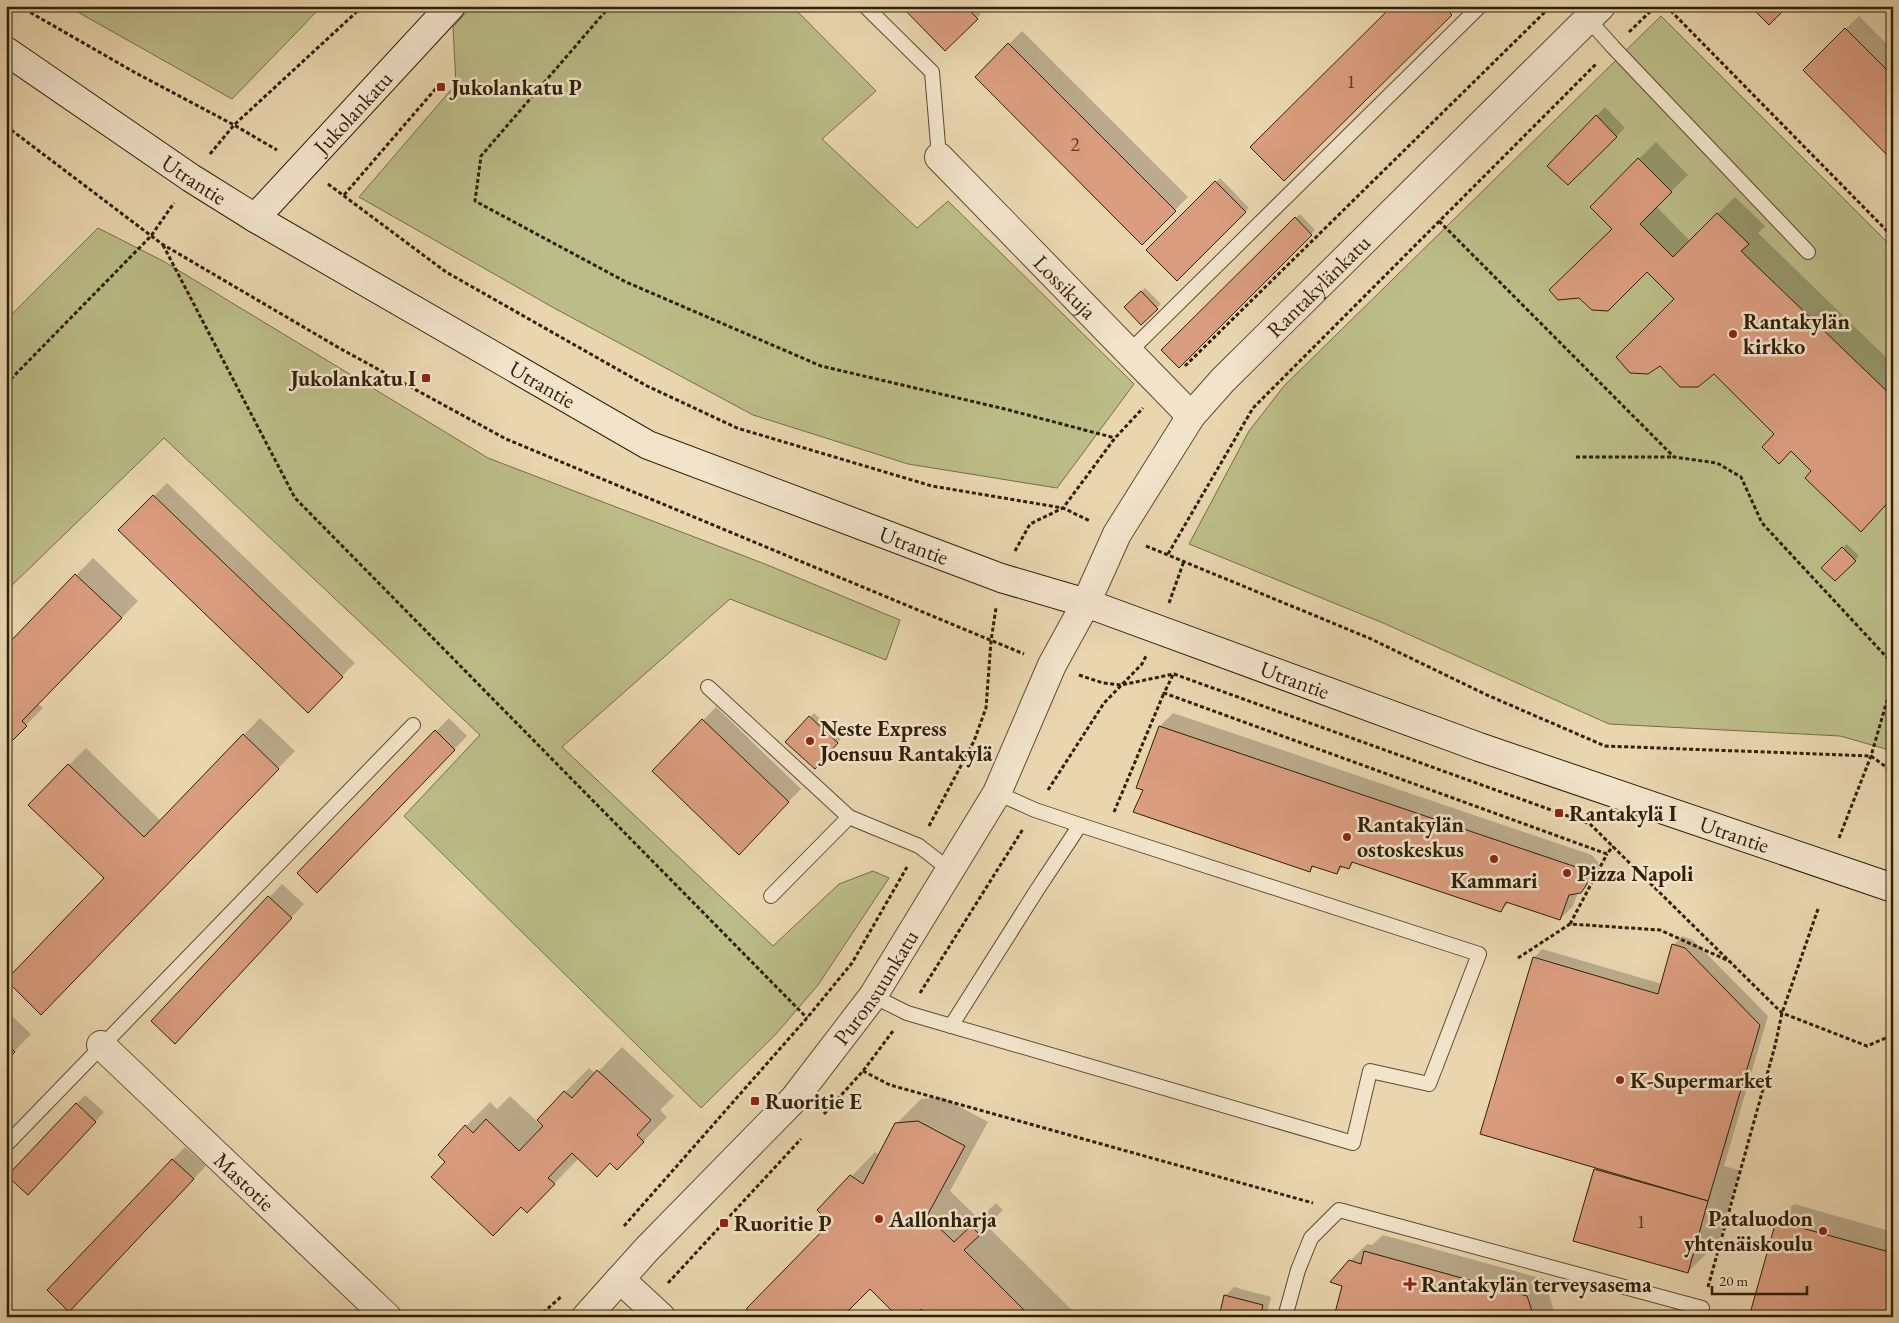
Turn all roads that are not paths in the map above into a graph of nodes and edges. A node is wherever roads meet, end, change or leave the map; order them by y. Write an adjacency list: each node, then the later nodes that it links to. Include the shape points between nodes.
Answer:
1 (451, 6): 7 (street, Jukolankatu)
2 (865, 6): 6 (lane, via 932,72)
3 (1480, 6): 9 (lane)
4 (1594, 13): 8 (lane, via 1613,47); 10 (street, Rantakylänkatu, via 1223,380)
5 (6, 51): 7 (street, Utrantie)
6 (939, 157): 9 (street, Lossikuja)
7 (255, 218): 11 (street, Utrantie, via 648,445 1001,578)
8 (1808, 252)
9 (1129, 352): 10 (street, Lossikuja)
10 (1191, 416): 11 (street, Rantakylänkatu, via 1117,534)
11 (1086, 603): 14 (street, Puronsuunkatu, via 1052,665); 18 (street, Utrantie, via 1479,747)
12 (708, 687): 15 (lane)
13 (413, 725): 22 (lane)
14 (997, 794): 16 (lane); 17 (street, Puronsuunkatu)
15 (849, 817): 17 (lane, via 919,846); 19 (lane)
16 (1080, 825): 21 (lane); 21 (lane, via 1480,954 1429,1084 1370,1072 1353,1143)
17 (950, 870): 20 (street, Puronsuunkatu)
18 (1893, 888)
19 (771, 896)
20 (873, 996): 21 (lane, via 907,1013); 24 (street, Puronsuunkatu, via 794,1099)
21 (951, 1026)
22 (101, 1045): 23 (lane); 26 (street, Mastotie)
23 (6, 1145)
24 (620, 1279): 27 (street, Puronsuunkatu); 28 (street)
25 (1702, 1308): 29 (lane, via 1339,1210 1311,1238)
26 (386, 1317)
27 (586, 1317)
28 (662, 1317)
29 (1285, 1317)

